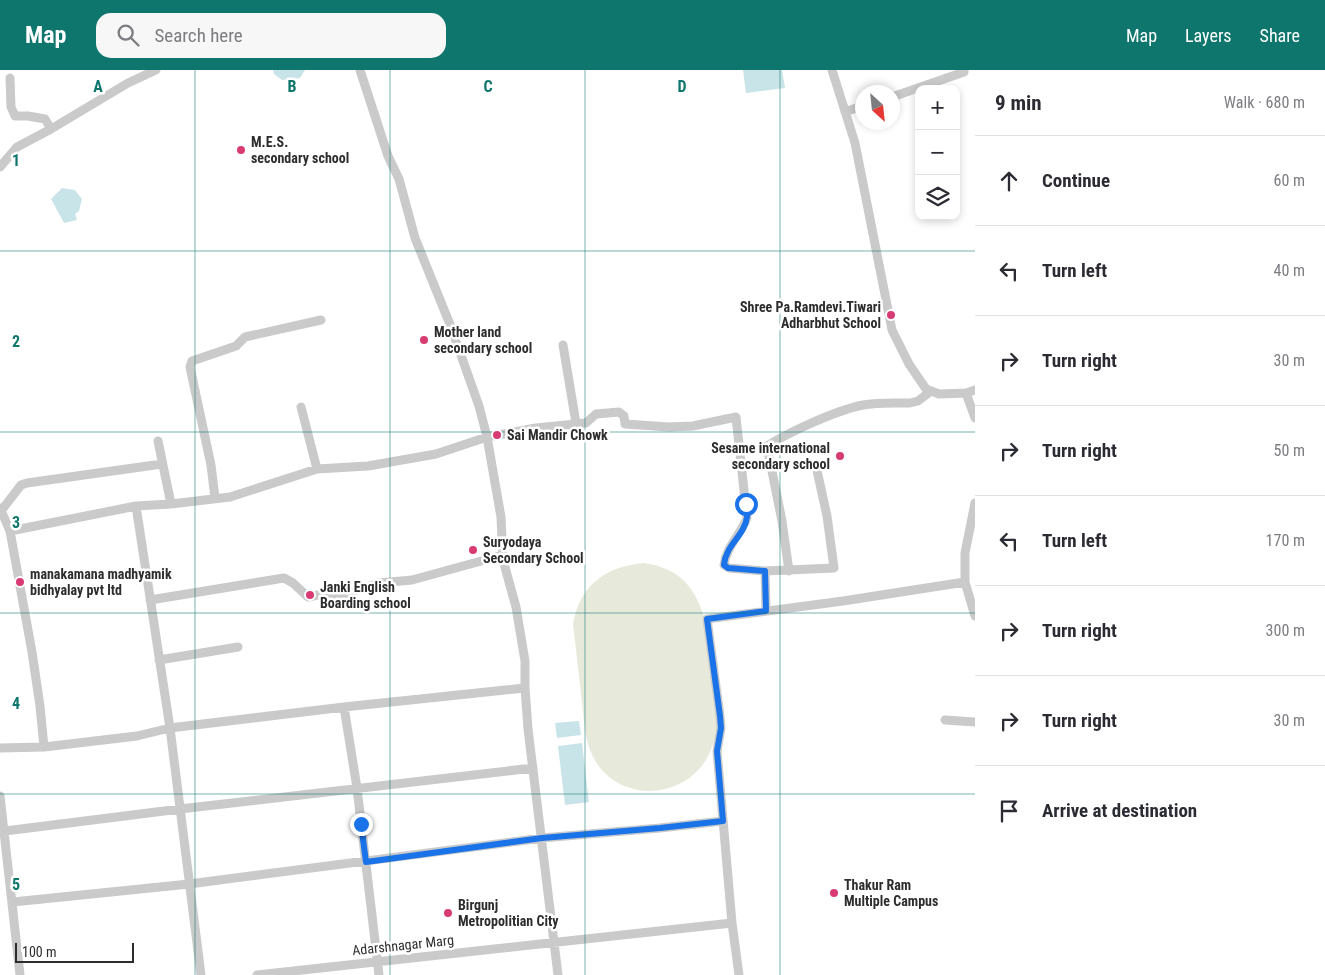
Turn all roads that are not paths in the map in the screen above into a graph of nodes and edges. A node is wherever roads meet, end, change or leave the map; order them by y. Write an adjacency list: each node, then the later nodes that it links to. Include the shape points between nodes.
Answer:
1 (156, 70): 5 (street)
2 (360, 70): 19 (street, via 400,179 415,238 451,327)
3 (832, 70): 9 (street)
4 (964, 70): 7 (street)
5 (139, 74): 10 (street)
6 (10, 78): 10 (street, via 11,107 15,116 45,119)
7 (900, 94)
8 (855, 108): 9 (street)
9 (845, 112): 14 (street, via 856,143 892,330 909,364 926,389)
10 (51, 129): 11 (street, via 17,147)
11 (0, 167)
12 (320, 320): 24 (street, via 245,337 236,346 192,361 190,367)
13 (563, 345): 18 (street)
14 (931, 391): 15 (street, via 939,394); 33 (street, via 918,402 860,406 830,416 767,446)
15 (970, 391): 17 (street)
16 (301, 407): 23 (street)
17 (975, 418)
18 (576, 423): 19 (street); 32 (street, via 586,423 596,414 619,412 624,416 625,424 669,427 693,426 736,417 747,518 729,549 724,565)
19 (487, 437): 23 (street, via 436,454 368,466); 31 (street, via 501,517)
20 (158, 441): 21 (street)
21 (162, 464): 26 (street); 28 (street, via 26,483)
22 (816, 466): 33 (street, via 834,568)
23 (317, 469): 24 (street, via 239,494)
24 (215, 498): 26 (street)
25 (975, 503): 30 (street)
26 (171, 504): 27 (street)
27 (136, 506): 29 (street); 35 (street)
28 (0, 509): 29 (street)
29 (10, 531): 45 (street, via 32,652)
30 (972, 534): 34 (street, via 965,553)
31 (503, 555): 35 (street, via 412,580 379,583 339,596 328,593 308,597 284,578); 40 (street, via 525,660)
32 (765, 571): 33 (street); 36 (street)
33 (789, 571)
34 (964, 582): 36 (street); 37 (street)
35 (150, 600): 39 (street)
36 (766, 611): 51 (street, via 707,619 721,728 717,751)
37 (975, 616)
38 (238, 647): 39 (street)
39 (159, 660): 44 (street)
40 (525, 688): 41 (street); 47 (street)
41 (344, 707): 44 (street); 48 (street)
42 (944, 720): 43 (street)
43 (975, 722)
44 (170, 728): 45 (street, via 137,736); 50 (street)
45 (44, 747): 46 (street)
46 (0, 748)
47 (533, 768): 48 (street); 53 (street)
48 (357, 788): 50 (street); 54 (street)
49 (0, 796): 52 (street)
50 (180, 809): 52 (street); 56 (street)
51 (723, 821): 53 (street); 58 (street)
52 (5, 831): 55 (street)
53 (542, 838): 54 (street); 59 (street)
54 (366, 862): 56 (street); 60 (street)
55 (4, 866): 57 (street)
56 (189, 884): 57 (street); 62 (street)
57 (13, 902): 61 (street)
58 (732, 923): 59 (street, Adarshnagar Marg); 66 (street)
59 (554, 942): 60 (street, Adarshnagar Marg); 65 (street)
60 (377, 962): 63 (street, Adarshnagar Marg); 64 (street)
61 (20, 975)
62 (201, 975)
63 (257, 975)
64 (379, 975)
65 (558, 975)
66 (739, 975)

